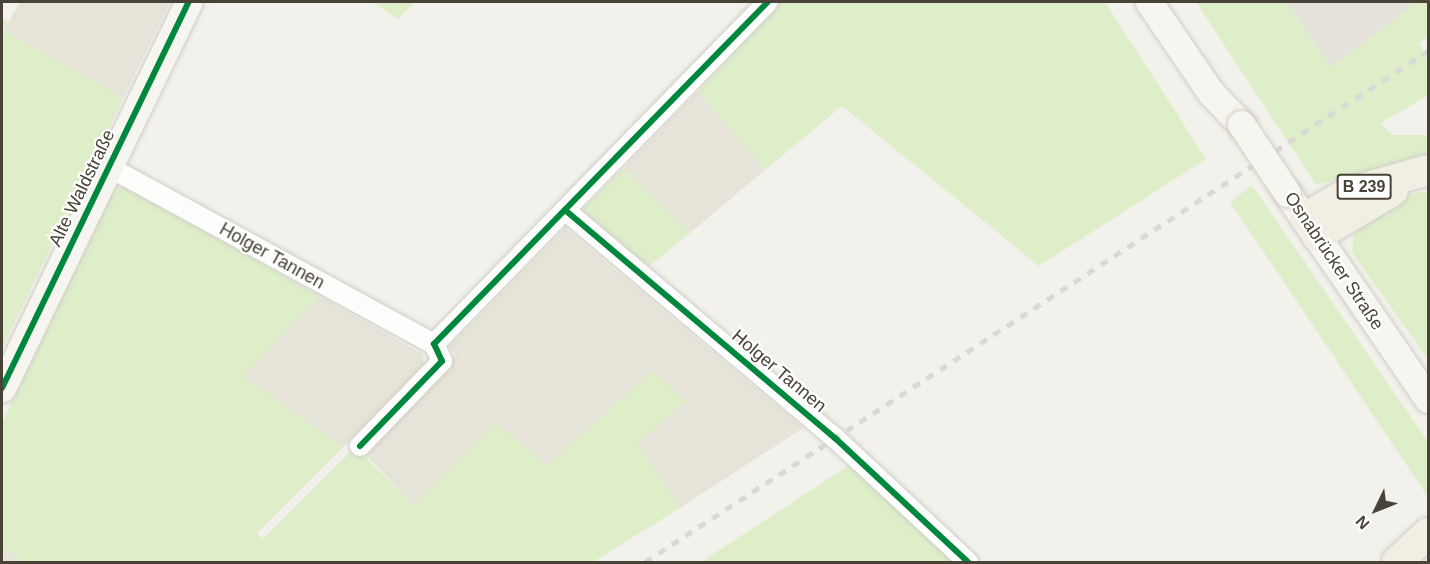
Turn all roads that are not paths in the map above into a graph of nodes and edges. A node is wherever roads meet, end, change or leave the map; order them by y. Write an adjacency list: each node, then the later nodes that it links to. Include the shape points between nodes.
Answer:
1 (189, 2): 6 (main road, Alte Waldstraße)
2 (768, 2): 9 (street)
3 (1149, 2): 5 (main road, Osnabrücker Straße, via 1211,93)
4 (1171, 2): 5 (main road, Osnabrücker Straße, via 1225,83)
5 (1241, 124): 10 (main road, Osnabrücker Straße, bridge)
6 (109, 167): 11 (street, Holger Tannen); 12 (main road, Alte Waldstraße)
7 (1428, 170): 10 (main road, B 239, via 1347,193)
8 (1428, 181): 10 (main road, B 239, via 1380,194)
9 (565, 210): 11 (street); 16 (street, Holger Tannen, via 835,438)
10 (1311, 227): 13 (main road, Osnabrücker Straße)
11 (434, 344): 14 (street, via 442,361)
12 (2, 388)
13 (1428, 399)
14 (360, 446)
15 (1428, 533): 17 (main road)
16 (968, 562)
17 (1397, 562)

